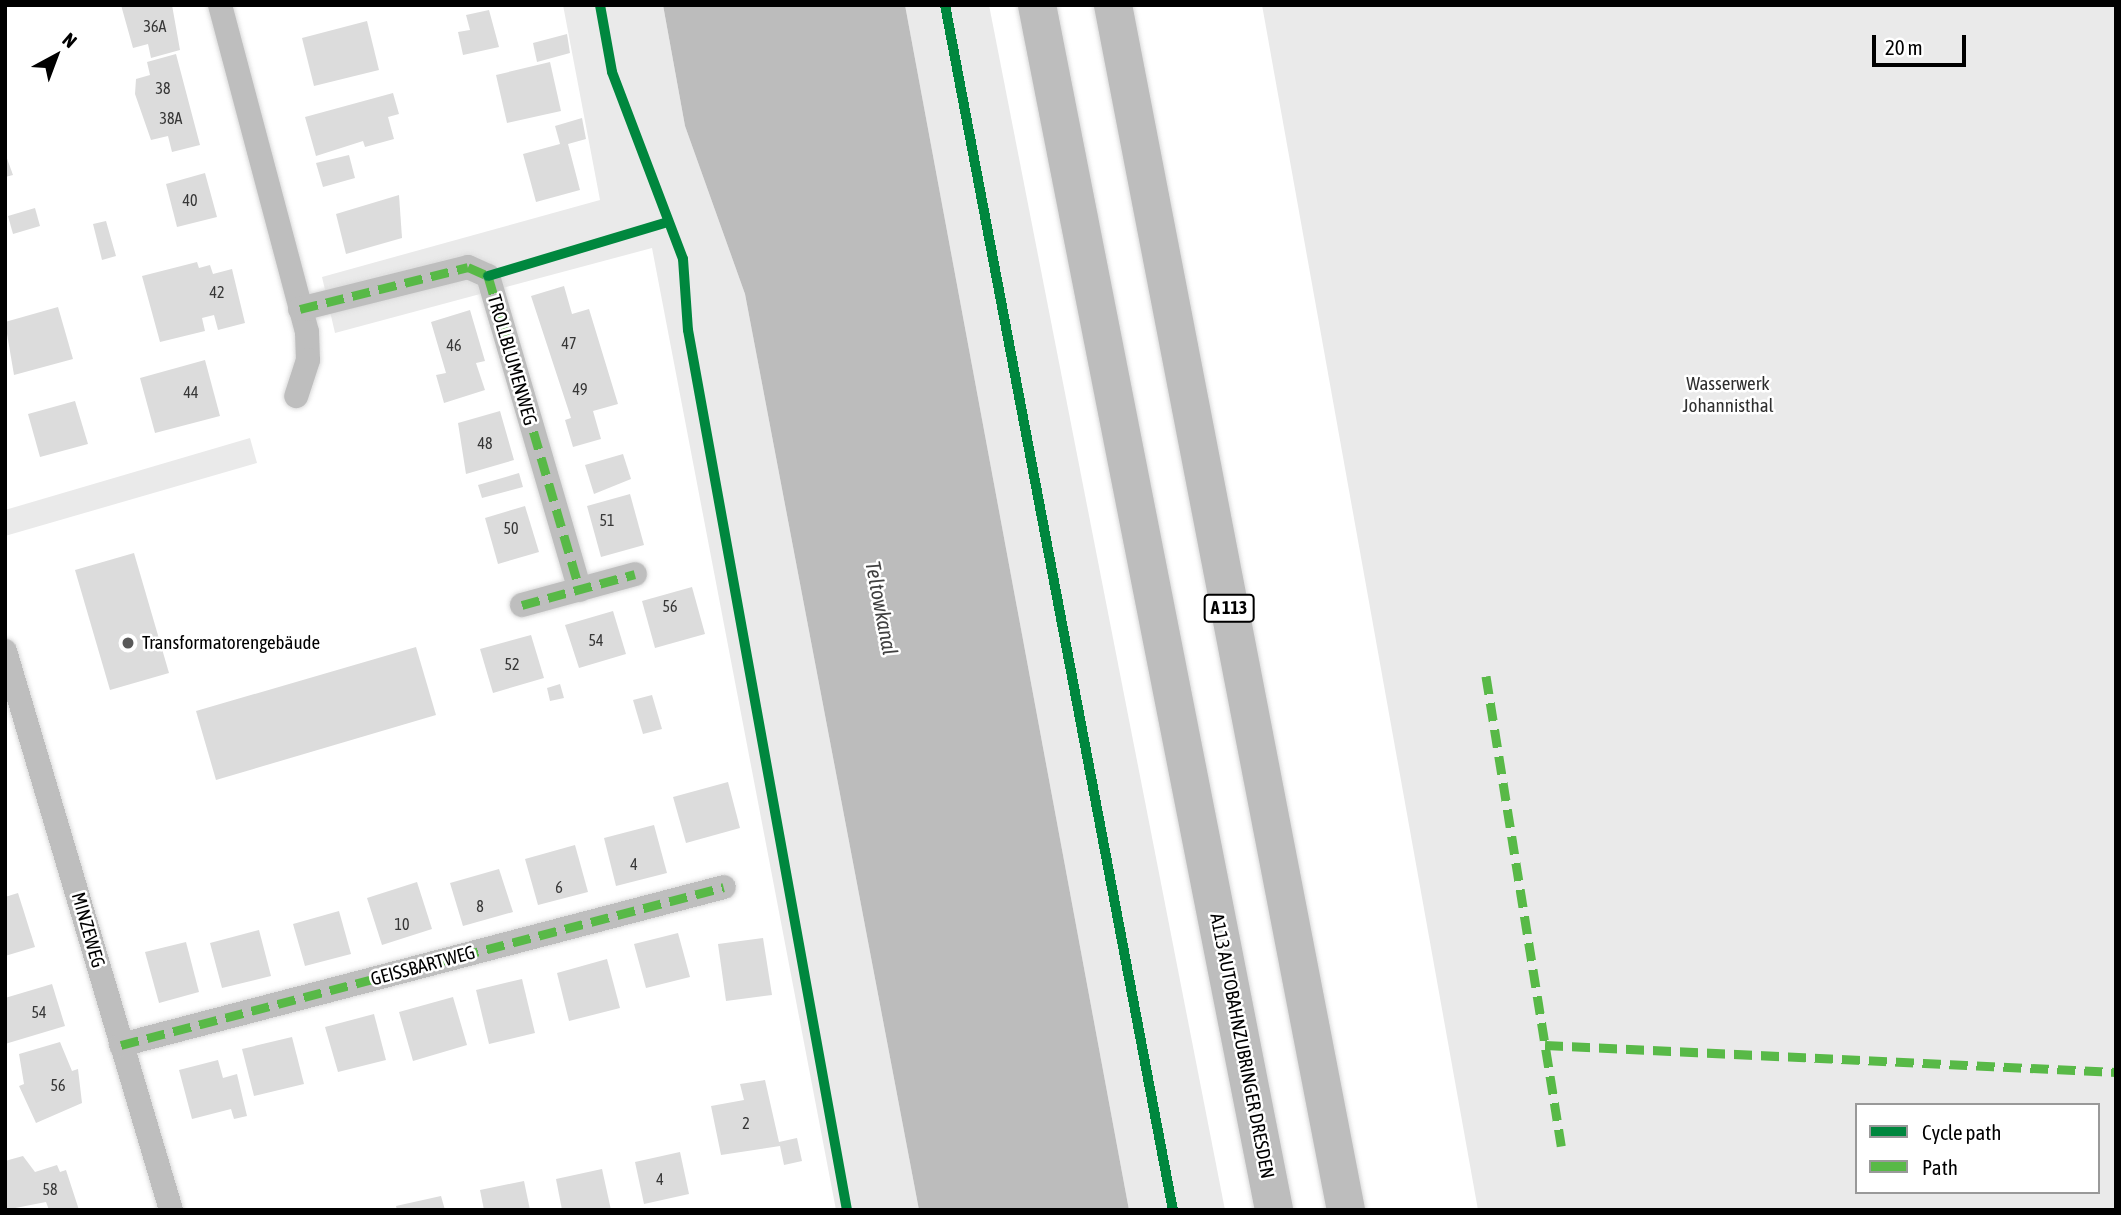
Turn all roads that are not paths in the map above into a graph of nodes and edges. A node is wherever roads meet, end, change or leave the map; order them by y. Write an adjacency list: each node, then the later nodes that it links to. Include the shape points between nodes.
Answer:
1 (220, 5): 4 (street)
2 (1037, 5): 13 (highway, A113 AUTOBAHNZUBRINGER DRESDEN)
3 (1113, 5): 14 (highway, A 113)
4 (300, 309): 5 (street, via 308,360); 7 (street, TROLLBLUMENWEG, via 468,267 488,276)
5 (296, 397)
6 (635, 574): 7 (street)
7 (579, 590): 8 (street)
8 (522, 605)
9 (5, 651): 11 (street, MINZEWEG)
10 (724, 887): 11 (street, GEISSBARTWEG)
11 (121, 1045): 12 (street, MINZEWEG)
12 (171, 1210)
13 (1274, 1210)
14 (1346, 1210)

